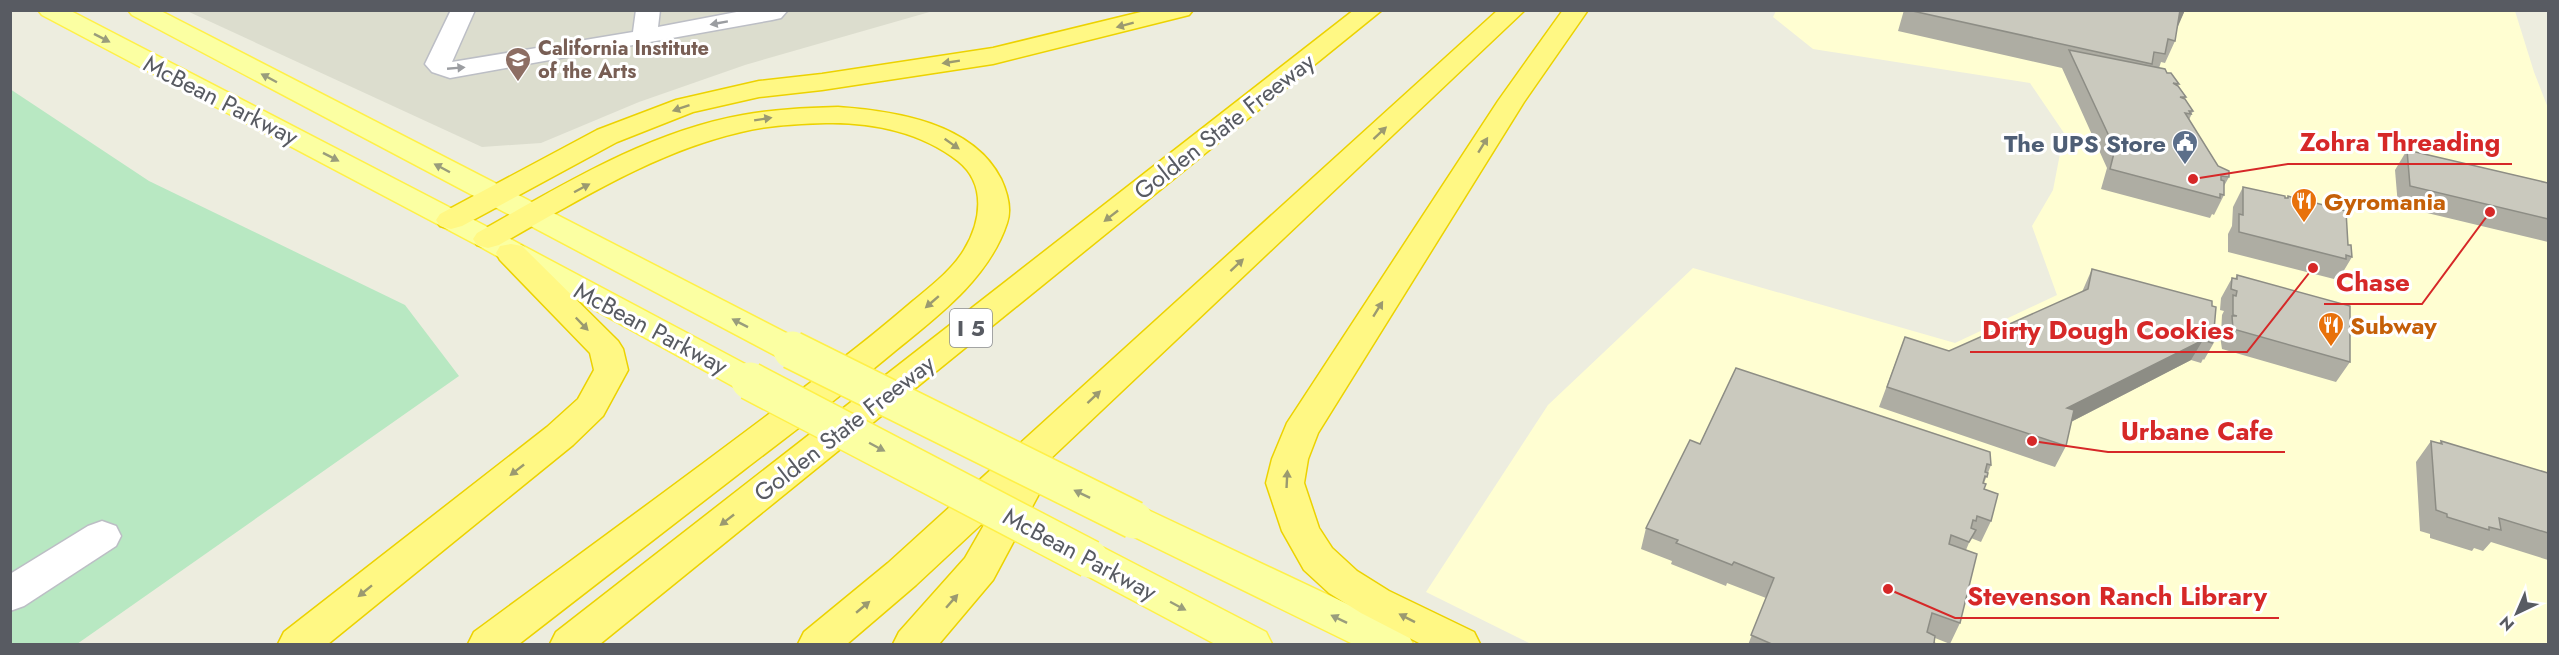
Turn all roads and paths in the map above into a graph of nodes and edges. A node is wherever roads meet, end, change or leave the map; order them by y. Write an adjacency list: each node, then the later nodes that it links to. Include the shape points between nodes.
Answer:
1 (50, 10): 13 (main road, McBean Parkway, one-way to 13)
2 (140, 10): 11 (main road, McBean Parkway, one-way to 2)
3 (463, 10): 10 (lane, one-way to 10, via 438,64 450,70)
4 (648, 10): 10 (lane)
5 (776, 10): 10 (lane, one-way to 10, via 772,14)
6 (1181, 10): 11 (highway, one-way to 11, via 993,56 759,89 685,106 607,136)
7 (1370, 10): 20 (highway, Golden State Freeway / I 5, one-way to 20)
8 (1513, 10): 15 (highway, one-way to 8)
9 (1576, 10): 25 (highway, one-way to 9, via 1342,582 1318,559 1301,531 1285,483 1300,432 1511,101)
10 (645, 37)
11 (493, 196): 12 (main road, McBean Parkway); 13 (highway)
12 (531, 216): 14 (highway); 19 (highway, one-way to 19, via 651,152 690,136 767,117 814,114 866,116 908,124 946,139 974,160 991,188 994,216 981,248 952,284 881,347); 24 (main road, McBean Parkway, one-way to 12, bridge, via 792,350)
13 (451, 220): 14 (main road, McBean Parkway)
14 (500, 246): 18 (highway, one-way to 18, via 606,349 611,370 591,407 560,436); 23 (main road, McBean Parkway, one-way to 23, bridge)
15 (1051, 437): 21 (highway, one-way to 15); 22 (highway, one-way to 15, via 979,569)
16 (102, 536): 17 (lane)
17 (10, 595)
18 (299, 645)
19 (489, 645)
20 (571, 645)
21 (819, 645)
22 (914, 645)
23 (1251, 645)
24 (1392, 645)
25 (1459, 645)

